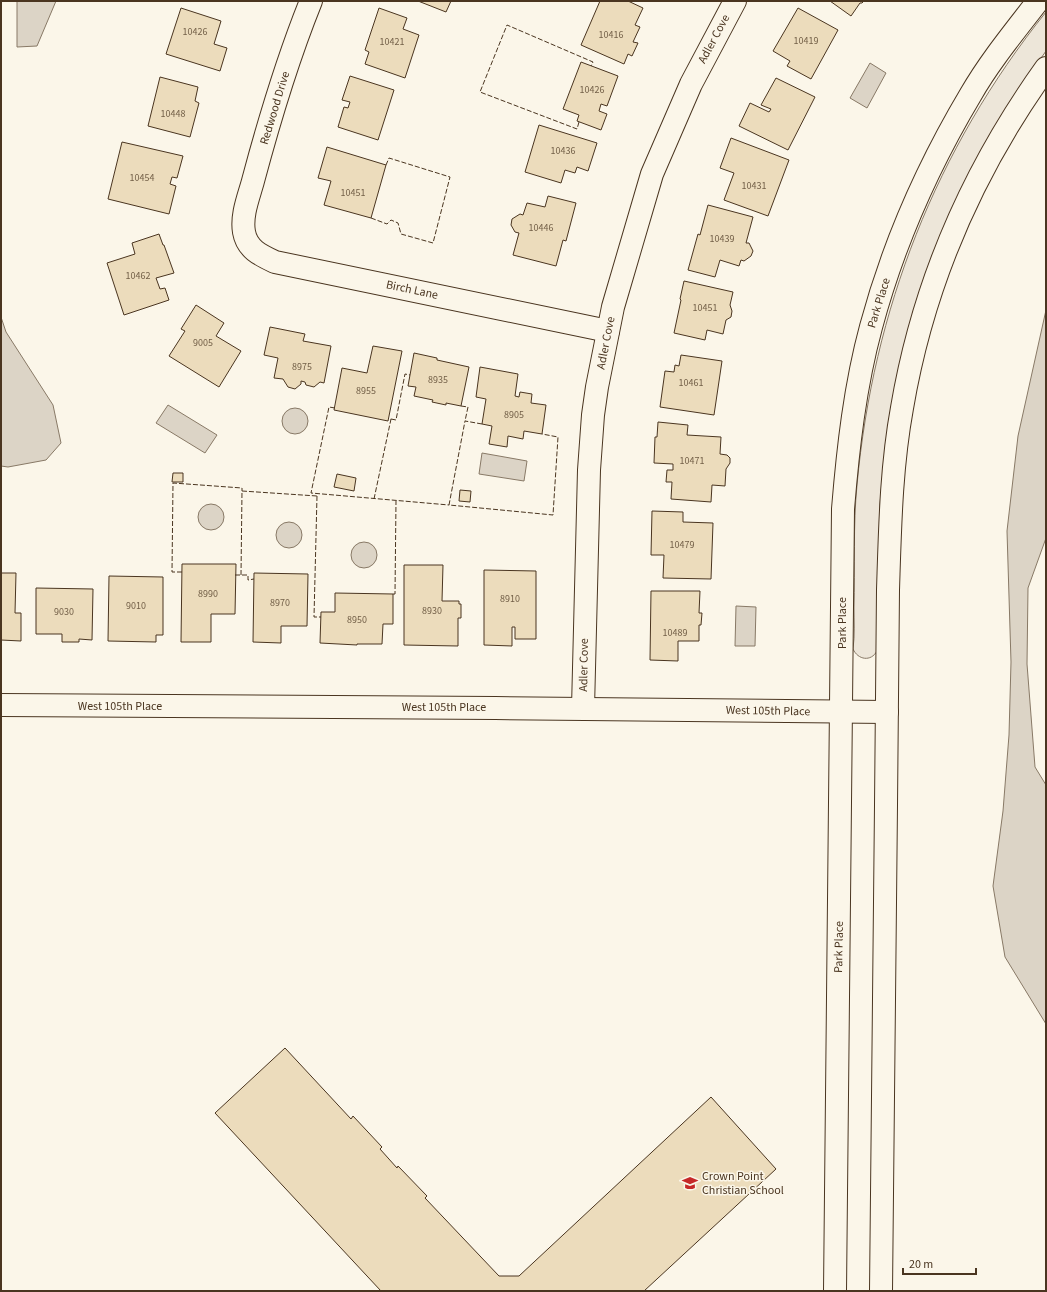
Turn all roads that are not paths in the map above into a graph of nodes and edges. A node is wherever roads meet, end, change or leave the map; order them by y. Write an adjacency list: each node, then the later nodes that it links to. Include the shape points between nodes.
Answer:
1 (311, 1): 5 (street, Redwood Drive, via 296,36)
2 (735, 1): 6 (street, Adler Cove, via 690,84 652,174 612,307)
3 (1038, 1): 9 (street, Park Place, via 971,93 936,156 900,241 871,327 855,401 843,509)
4 (1046, 68): 10 (street, via 1011,118 975,184 943,258 916,339 902,409 890,511)
5 (244, 218): 6 (street, Birch Lane, via 248,245 260,255 275,262)
6 (608, 331): 8 (street, Adler Cove, via 594,415 589,470)
7 (1, 705): 8 (street, West 105th Place)
8 (583, 708): 9 (street, West 105th Place)
9 (842, 712): 10 (street, West 105th Place); 11 (street, Park Place)
10 (887, 712): 12 (street)
11 (835, 1291)
12 (881, 1291)

